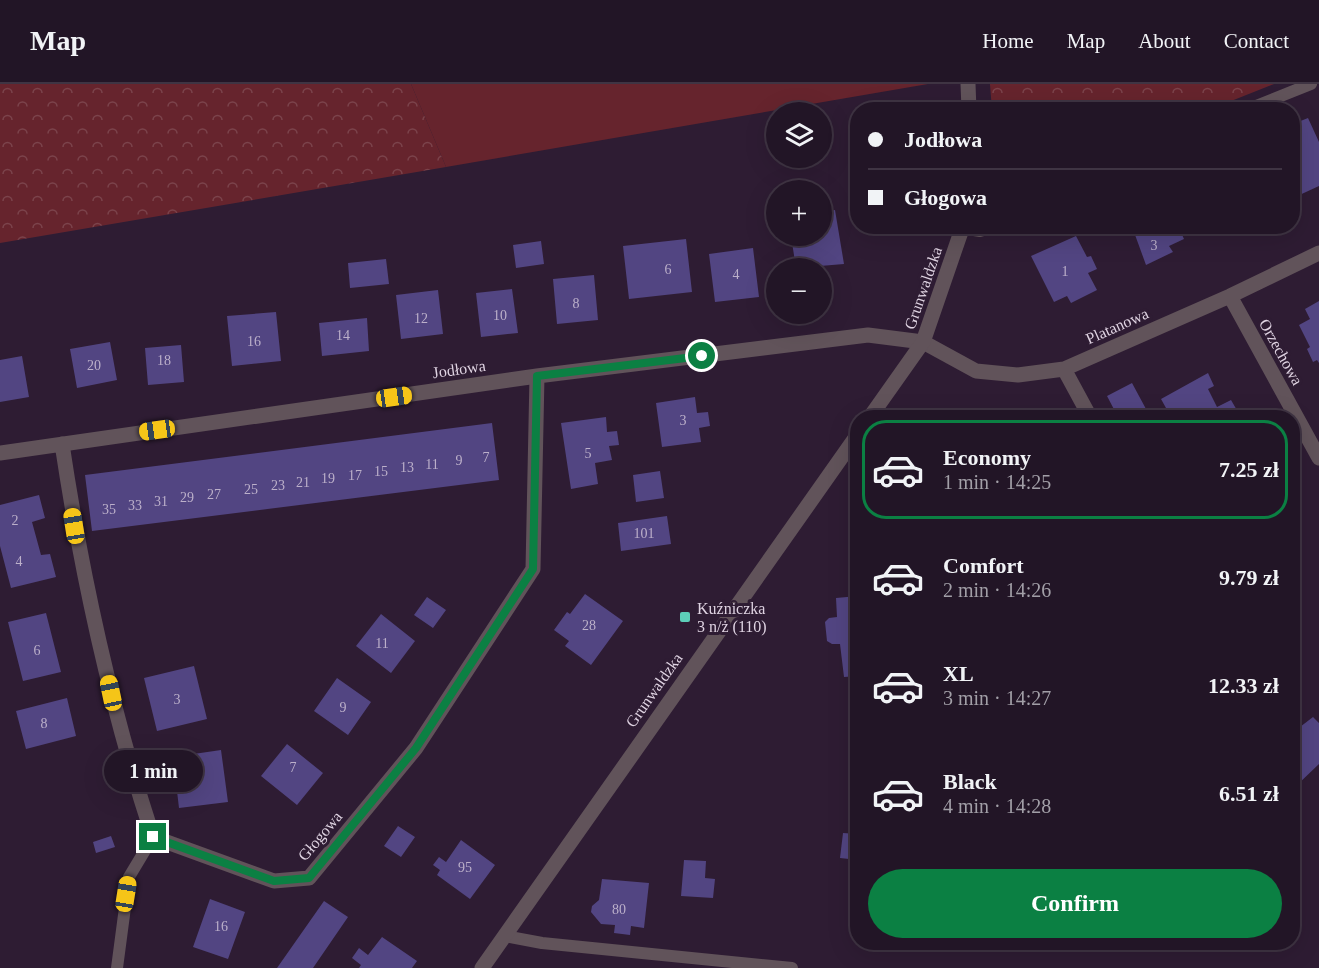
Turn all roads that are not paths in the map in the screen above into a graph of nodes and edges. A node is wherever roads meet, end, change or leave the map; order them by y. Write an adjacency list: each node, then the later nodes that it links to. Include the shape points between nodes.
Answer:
1 (968, 84): 3 (street)
2 (1311, 84): 4 (lane)
3 (969, 102)
4 (1266, 102)
5 (960, 234): 8 (street, Grunwaldzka)
6 (1319, 253): 7 (street, Platanowa)
7 (1230, 296): 9 (street, Platanowa); 13 (street, Orzechowa)
8 (923, 342): 9 (street, Platanowa, via 976,371 1018,375); 10 (street, Jodłowa, via 868,335); 11 (street, Grunwaldzka)
9 (1064, 369): 12 (street)
10 (537, 376): 15 (street, Jodłowa); 19 (street, Głogowa, via 533,569 416,748 309,878 274,881)
11 (875, 410)
12 (1086, 410)
13 (1293, 410)
14 (1300, 423): 18 (street, Orzechowa)
15 (62, 444): 17 (street, Jodłowa); 19 (street, via 74,526 115,714)
16 (850, 445): 20 (street, Grunwaldzka)
17 (0, 453)
18 (1319, 458)
19 (153, 837): 21 (lane, via 129,877)
20 (505, 936): 22 (street, Grunwaldzka); 23 (lane)
21 (117, 968)
22 (482, 968)
23 (792, 968)

